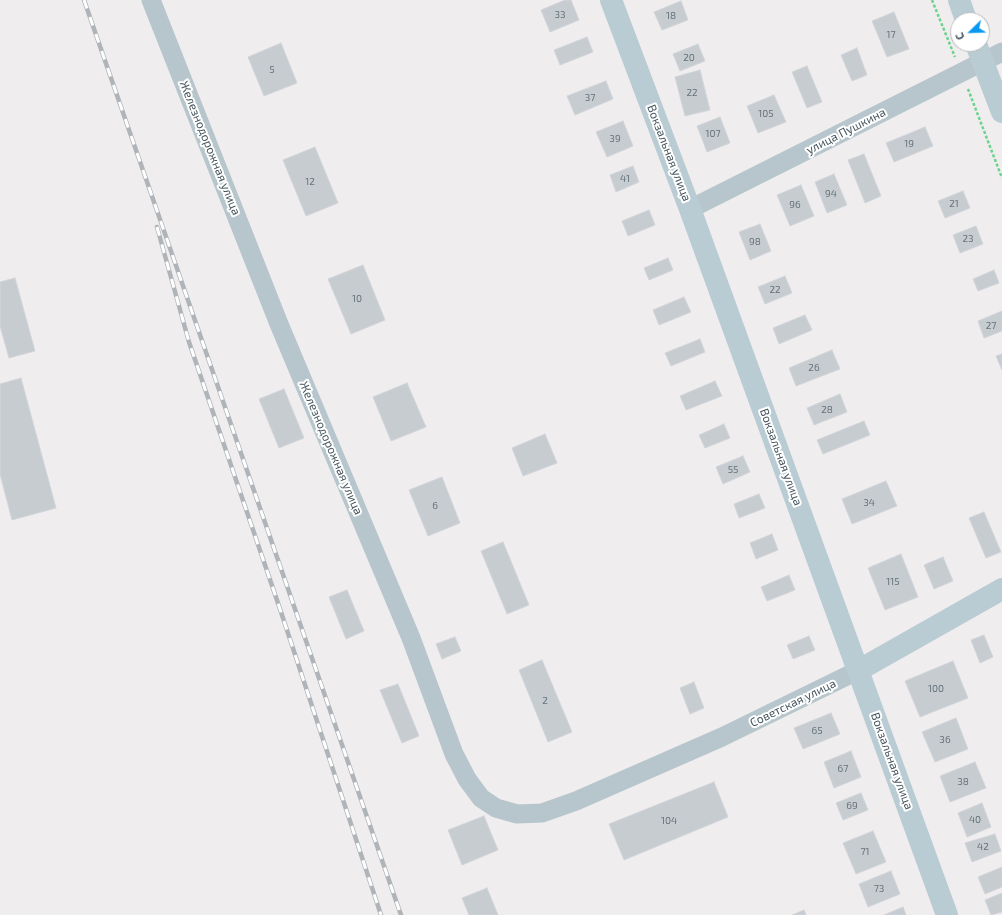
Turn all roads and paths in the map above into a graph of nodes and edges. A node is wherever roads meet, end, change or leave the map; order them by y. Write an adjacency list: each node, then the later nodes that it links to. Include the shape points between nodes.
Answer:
1 (151, 0): 11 (street, Железнодорожная улица, via 279,324 411,638 463,773 481,798 496,808 517,814 542,813)
2 (611, 0): 8 (street, Вокзальная улица)
3 (959, 0): 4 (street)
4 (963, 12)
5 (1002, 52): 6 (street, улица Пушкина)
6 (979, 53): 7 (street); 8 (street, улица Пушкина)
7 (1002, 112)
8 (690, 209): 10 (street, Вокзальная улица)
9 (1002, 589): 10 (street, Советская улица)
10 (859, 670): 11 (street, Советская улица, via 722,737); 12 (street, Вокзальная улица)
11 (576, 801)
12 (947, 915)

